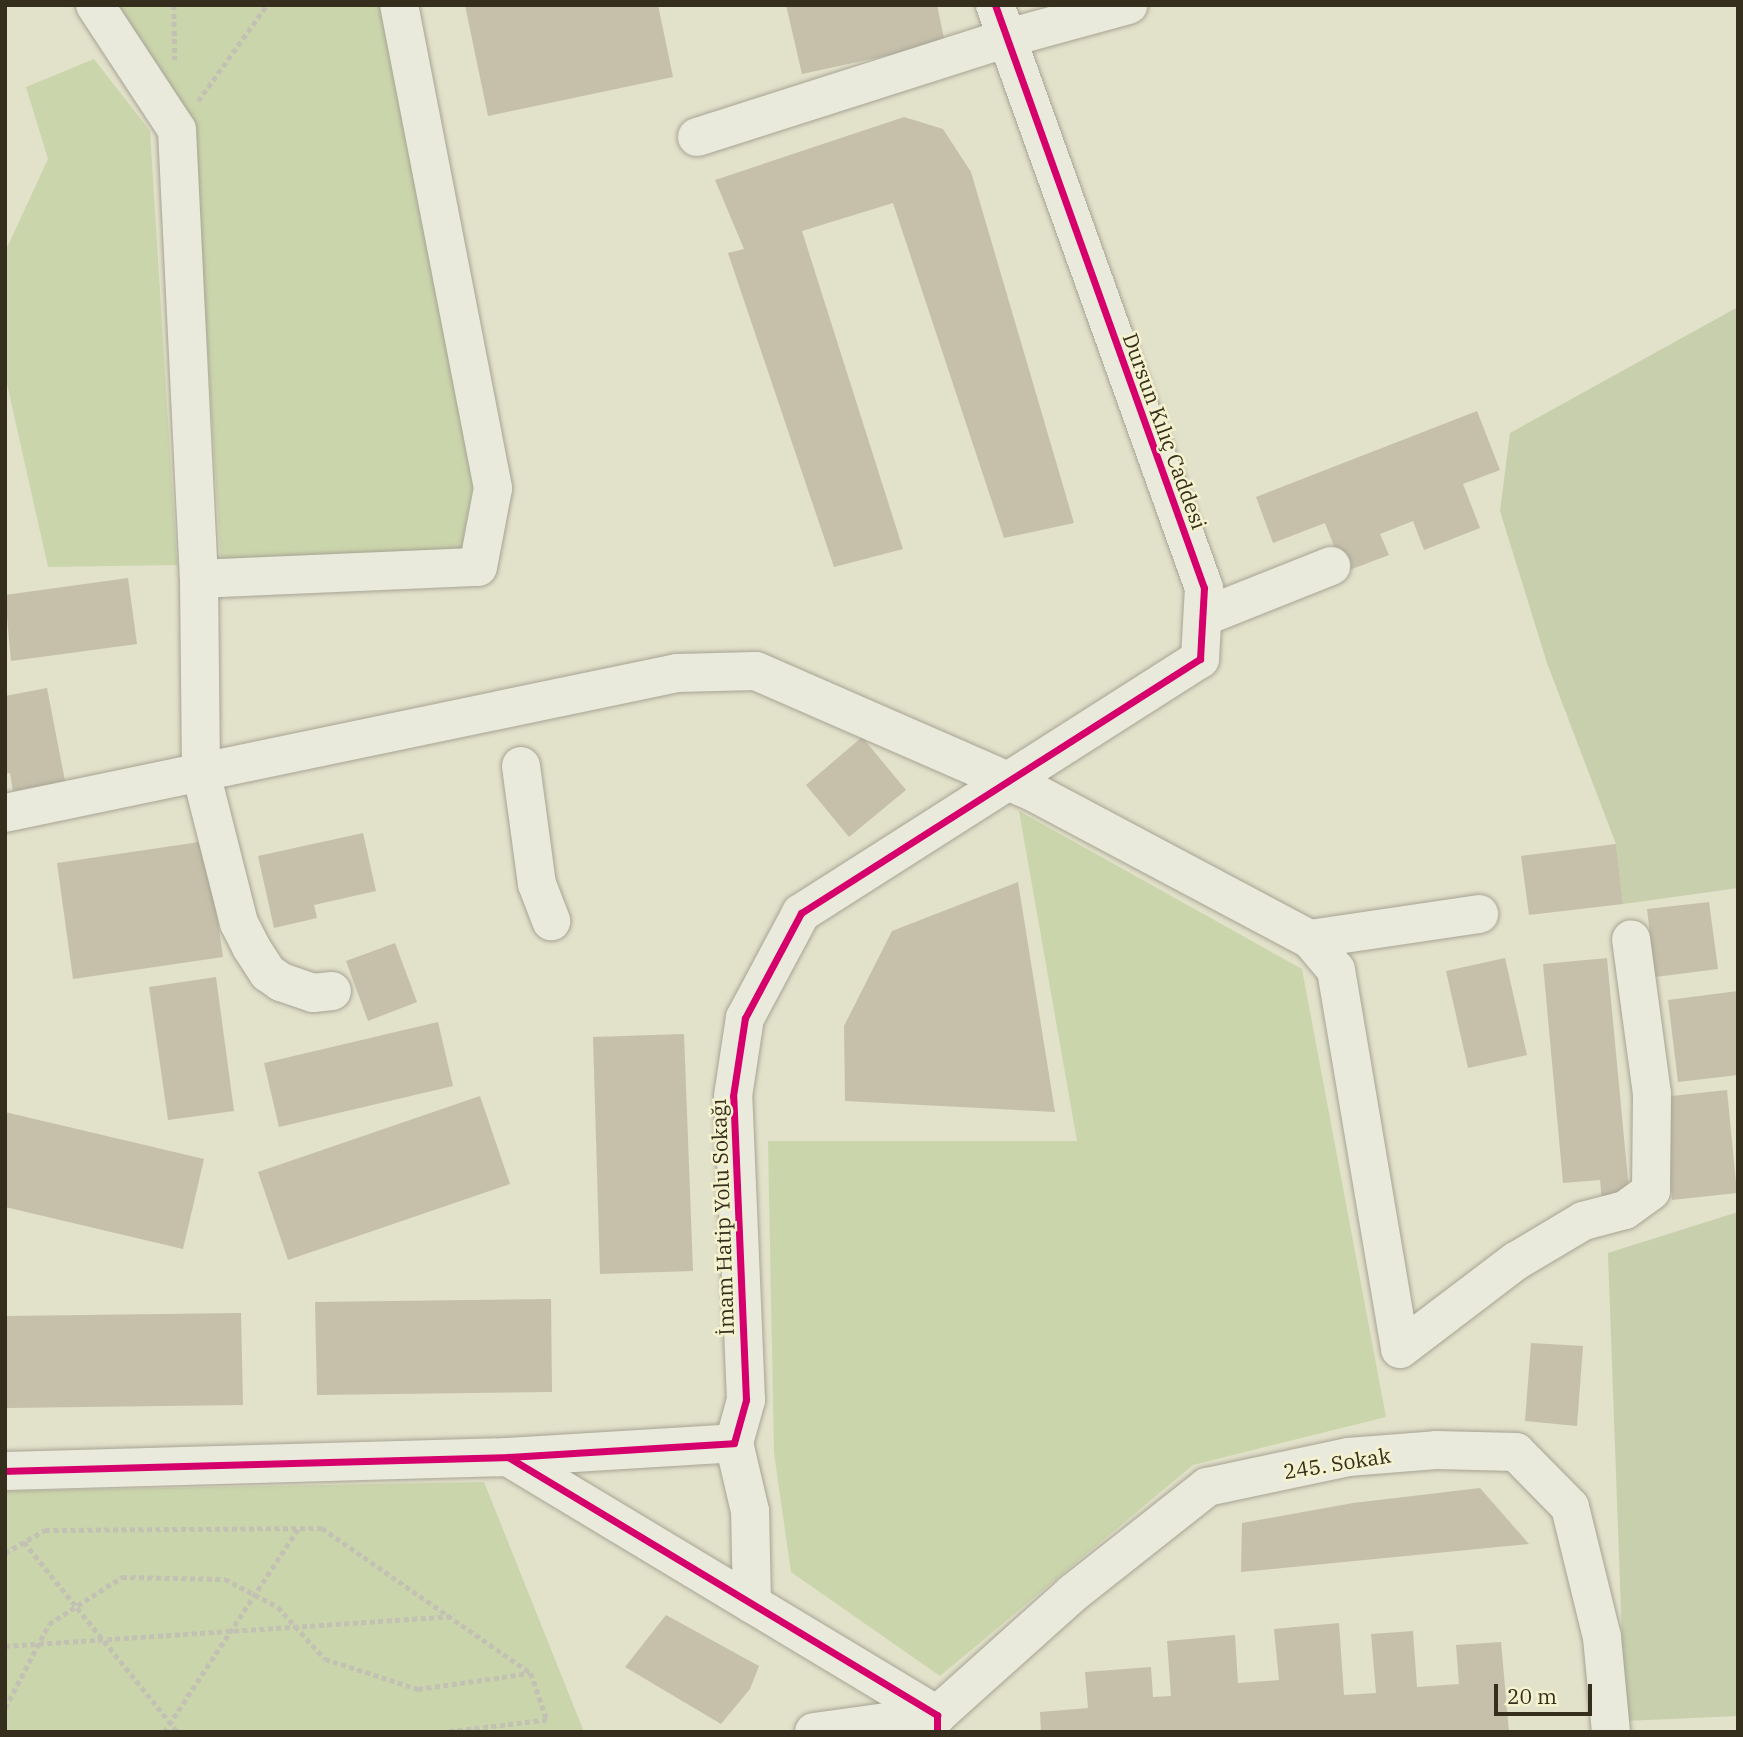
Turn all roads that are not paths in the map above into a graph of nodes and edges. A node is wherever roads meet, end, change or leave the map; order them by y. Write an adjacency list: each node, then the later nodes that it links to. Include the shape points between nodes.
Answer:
1 (95, 5): 7 (street, via 177,130)
2 (400, 5): 7 (street, via 493,488 478,566)
3 (1128, 5): 4 (street)
4 (1000, 22): 5 (street); 8 (street, Dursun Kılıç Caddesi, via 1205,587)
5 (697, 137)
6 (1331, 566): 8 (street)
7 (200, 579): 10 (street)
8 (1203, 617): 11 (street, Dursun Kılıç Caddesi, via 1200,659)
9 (521, 766): 14 (street, via 537,884)
10 (201, 773): 11 (street, via 677,673 756,671); 12 (street); 17 (street, via 239,923 251,947 268,973 281,982 313,993)
11 (1010, 782): 15 (street); 18 (street, İmam Hatip Yolu Sokağı, via 802,913 745,1018 733,1096 746,1400)
12 (5, 813)
13 (1479, 914): 15 (street, via 1359,928)
14 (551, 921)
15 (1310, 939): 16 (street, via 1336,971 1400,1349 1516,1261 1583,1221 1625,1210 1651,1191 1652,1094)
16 (1631, 939)
17 (332, 992)
18 (734, 1443): 19 (street); 21 (street, via 750,1511)
19 (508, 1457): 20 (street); 21 (street)
20 (5, 1471)
21 (752, 1604): 22 (street)
22 (937, 1723): 23 (street); 24 (street, 245. Sokak, via 1073,1593 1207,1487 1348,1457 1436,1450 1516,1452 1570,1507 1602,1637)
23 (814, 1732)
24 (1611, 1732)

